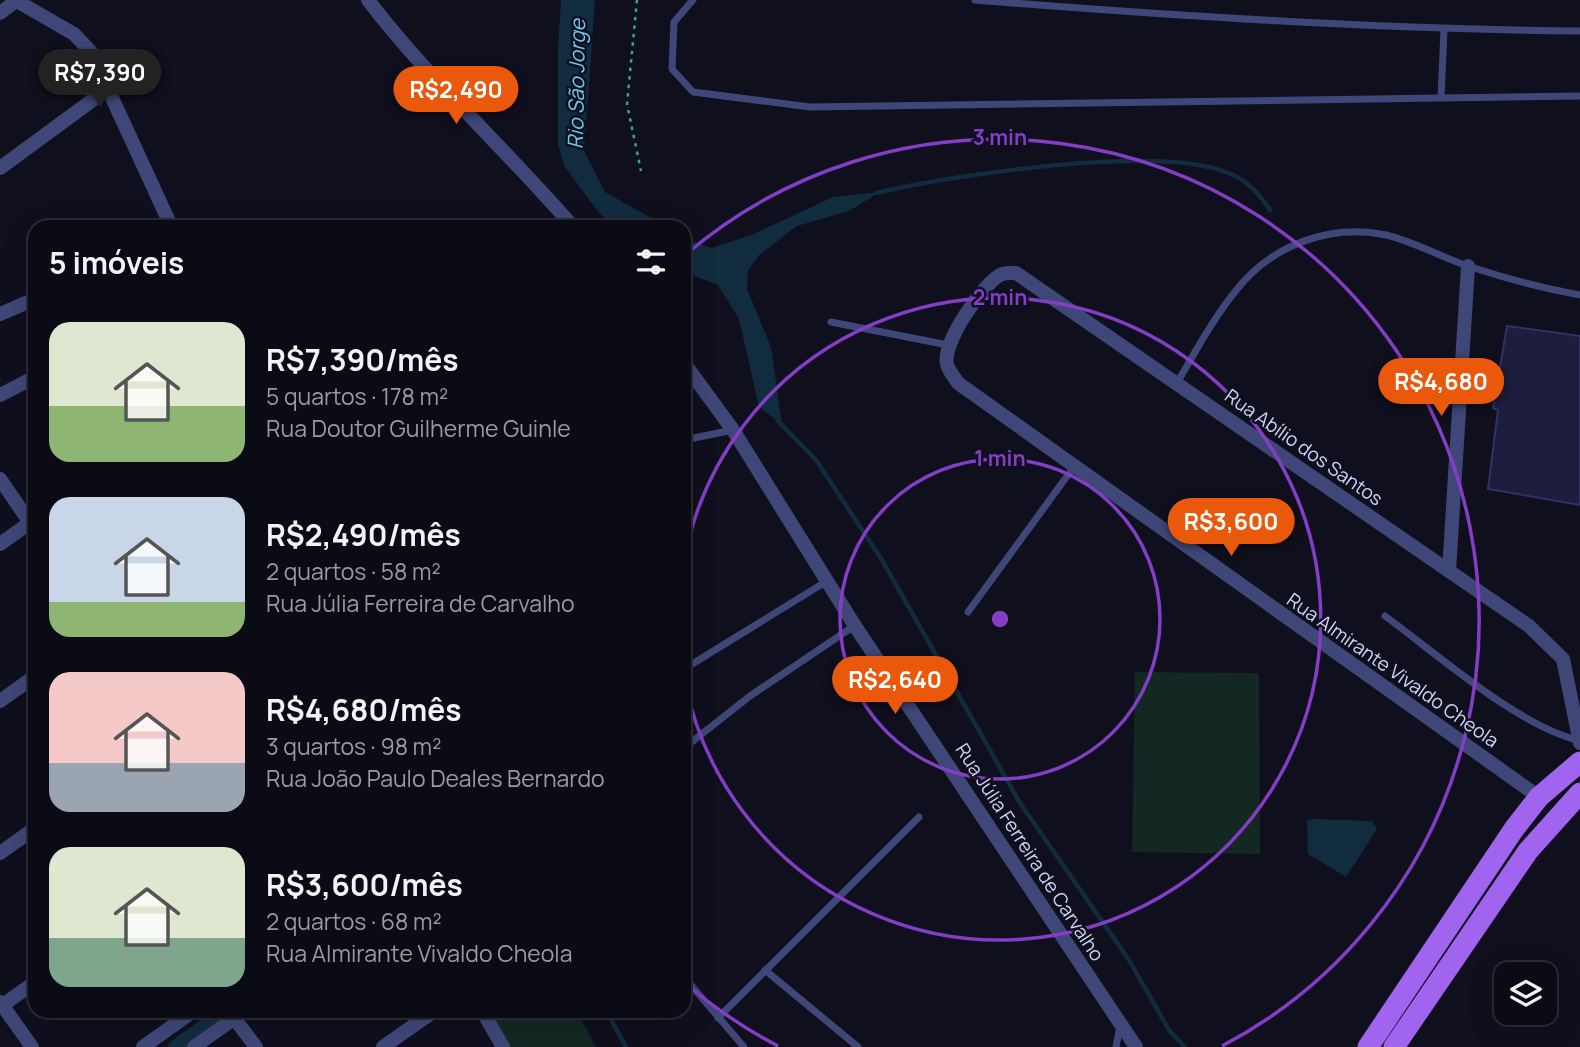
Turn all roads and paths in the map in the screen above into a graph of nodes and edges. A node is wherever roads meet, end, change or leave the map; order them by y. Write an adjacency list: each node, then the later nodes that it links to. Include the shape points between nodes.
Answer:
1 (16, 0): 6 (street); 9 (street, via 74,34 91,52)
2 (368, 0): 15 (street)
3 (637, 0): 13 (path, via 627,104)
4 (693, 0): 11 (lane, via 674,22 672,69 693,92 706,94 810,107)
5 (975, 0): 7 (lane)
6 (0, 12)
7 (1444, 30): 8 (lane); 11 (lane)
8 (1580, 31)
9 (109, 88): 12 (street); 14 (street)
10 (1580, 96): 11 (lane)
11 (1441, 99)
12 (0, 168)
13 (641, 171)
14 (168, 220)
15 (567, 220)
16 (1468, 267): 17 (lane); 24 (lane, via 1386,235 1349,231 1309,237 1269,259 1239,287); 33 (street)
17 (1580, 295)
18 (28, 302): 19 (street)
19 (0, 314)
20 (831, 321): 21 (lane)
21 (948, 345): 24 (street, Rua Abílio dos Santos, via 975,302 1003,273 1016,273); 28 (street, Rua Almirante Vivaldo Cheola, via 947,364 958,383)
22 (691, 373): 26 (street, Rua Júlia Ferreira de Carvalho)
23 (28, 381): 25 (street)
24 (1177, 383): 33 (street, Rua Abílio dos Santos)
25 (0, 395)
26 (733, 430): 27 (lane); 34 (street, Rua Júlia Ferreira de Carvalho)
27 (691, 439)
28 (1073, 468): 35 (lane); 45 (street, Rua Almirante Vivaldo Cheola)
29 (0, 479): 30 (street)
30 (28, 517)
31 (28, 527): 32 (street)
32 (0, 544)
33 (1449, 571): 41 (street, Rua Abílio dos Santos, via 1548,642 1563,659)
34 (828, 581): 37 (street, Rua Júlia Ferreira de Carvalho); 38 (lane)
35 (968, 612)
36 (1385, 616): 41 (lane, via 1521,715 1553,734)
37 (855, 626): 42 (lane, via 750,696); 59 (street, Rua Júlia Ferreira de Carvalho)
38 (691, 666)
39 (28, 681): 40 (street)
40 (0, 701)
41 (1580, 741)
42 (691, 742)
43 (1580, 762): 45 (main road)
44 (1580, 793): 71 (main road, via 1528,851)
45 (1539, 797): 70 (main road)
46 (919, 817): 49 (lane)
47 (28, 833): 48 (street)
48 (0, 853)
49 (765, 970): 58 (lane); 67 (lane)
50 (691, 985): 58 (lane)
51 (28, 987): 52 (street)
52 (1, 1005): 60 (street)
53 (184, 1018): 61 (street)
54 (235, 1018): 62 (street)
55 (241, 1018): 63 (street)
56 (424, 1018): 64 (street)
57 (486, 1018): 65 (street)
58 (718, 1018): 66 (lane)
59 (1121, 1026): 68 (lane); 69 (street, Rua Júlia Ferreira de Carvalho)
60 (32, 1047)
61 (143, 1047)
62 (194, 1047)
63 (256, 1047)
64 (383, 1047)
65 (503, 1047)
66 (744, 1047)
67 (858, 1047)
68 (1116, 1047)
69 (1136, 1047)
70 (1368, 1047)
71 (1394, 1047)

